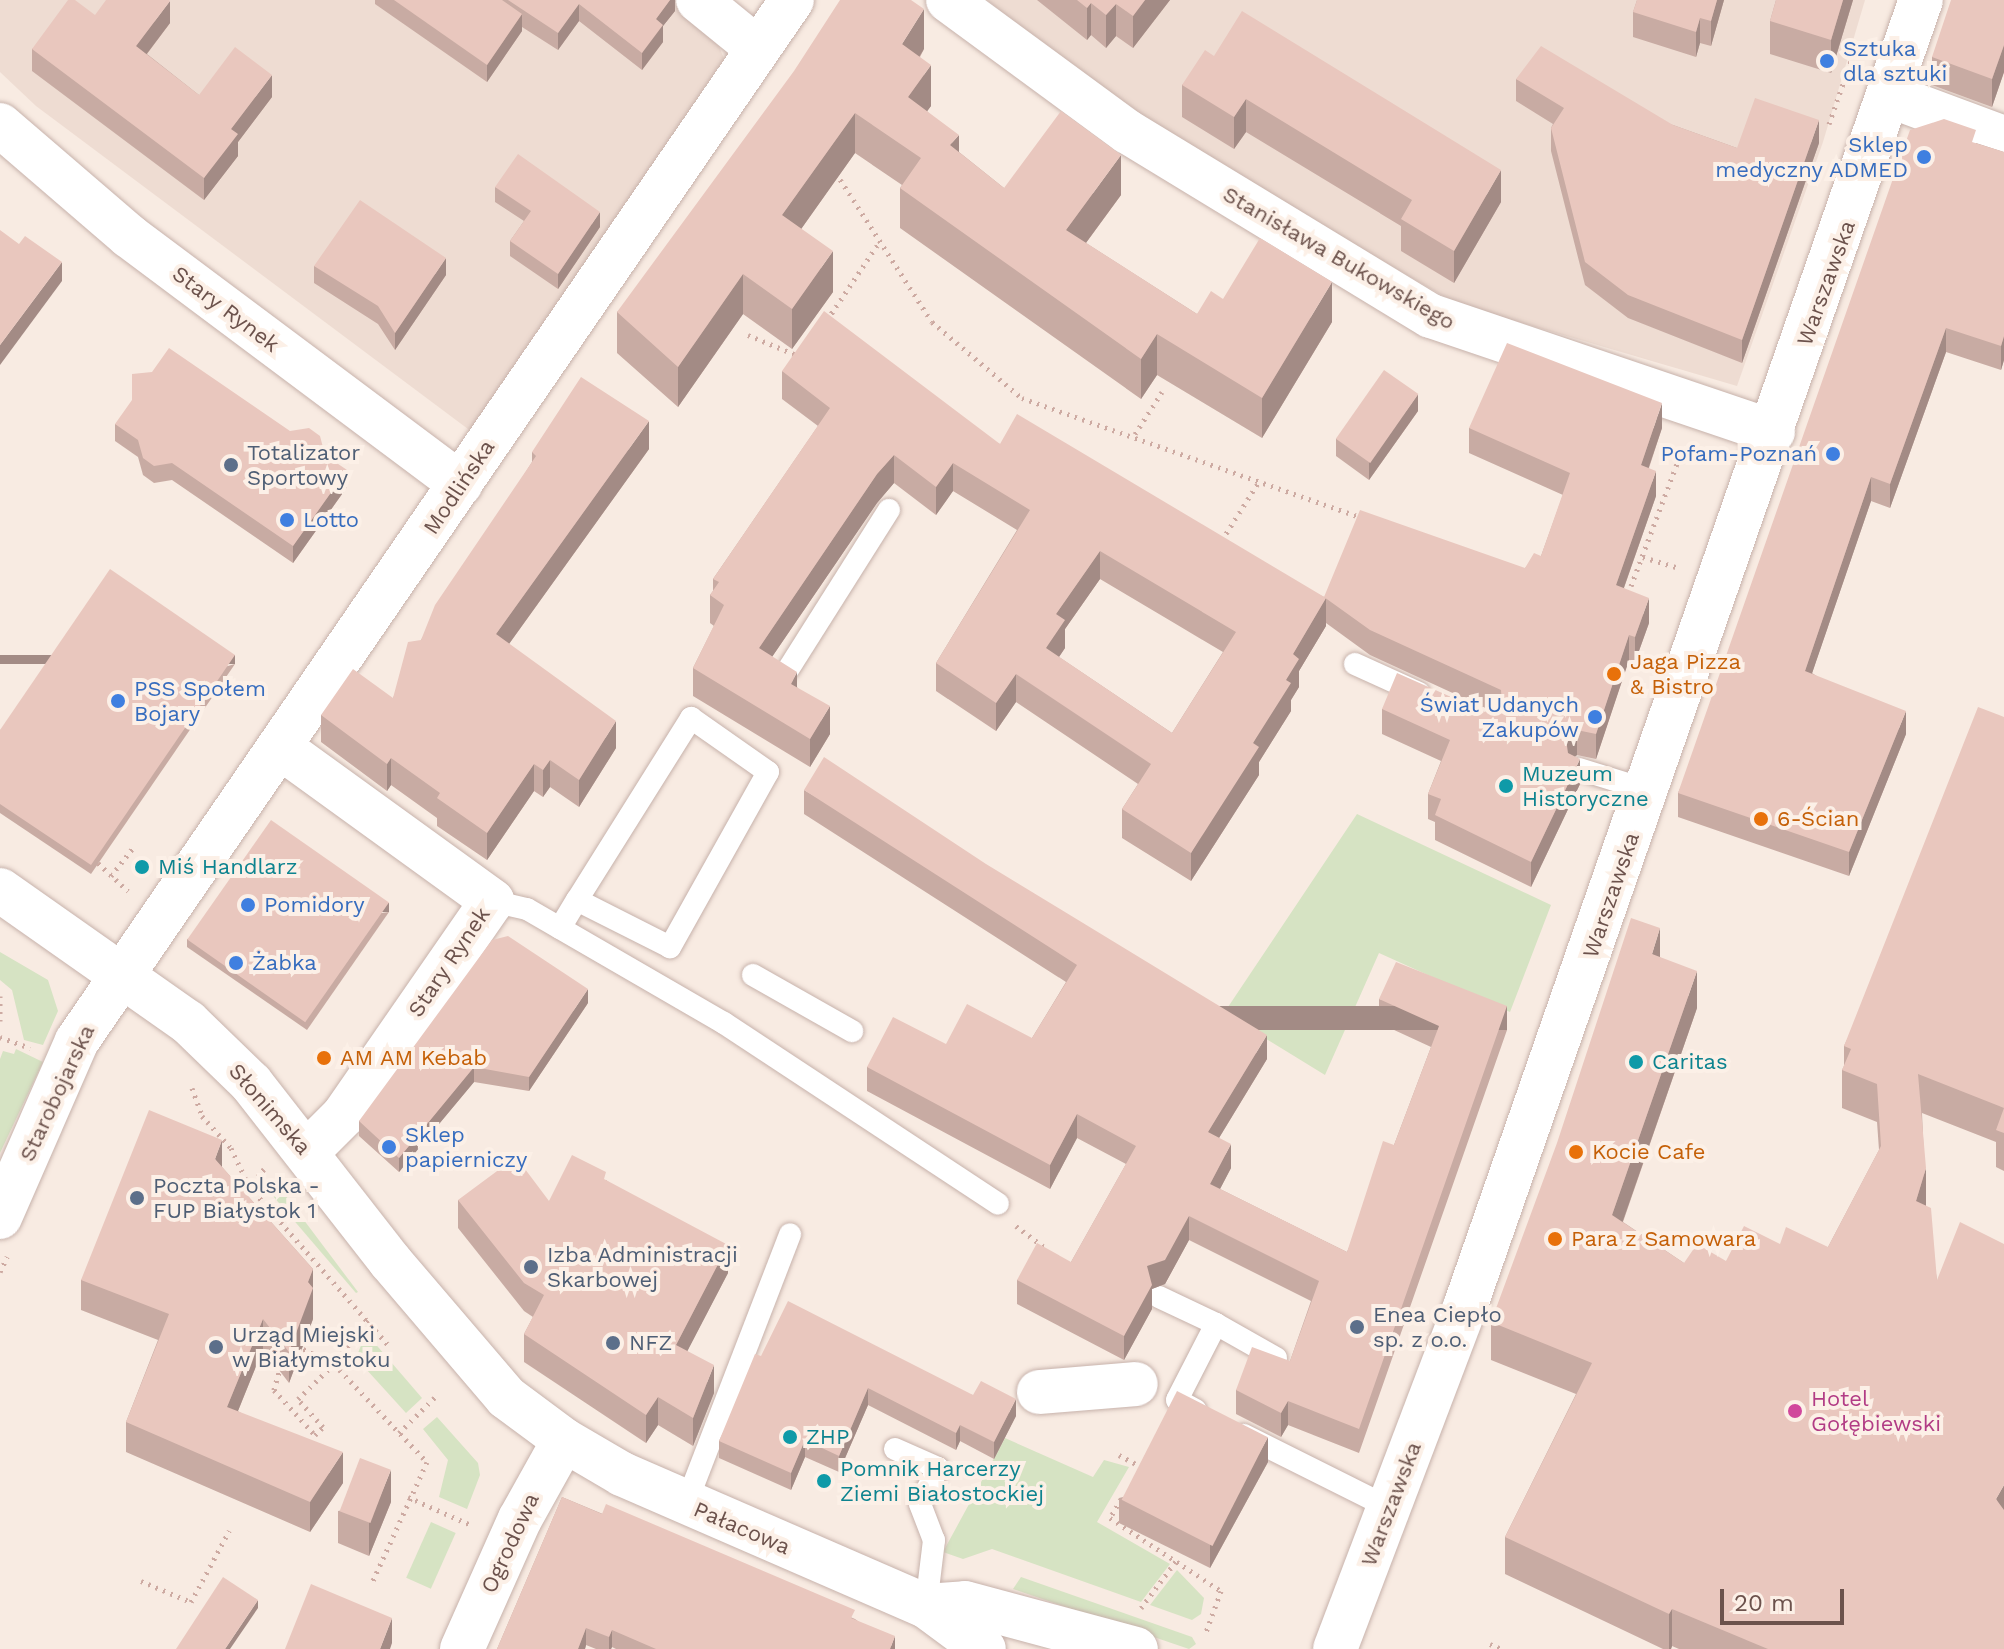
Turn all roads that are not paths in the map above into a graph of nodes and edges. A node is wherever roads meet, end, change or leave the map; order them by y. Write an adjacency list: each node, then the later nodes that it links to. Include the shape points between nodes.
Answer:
1 (698, 0): 5 (street)
2 (792, 0): 5 (street, Modlińska)
3 (948, 0): 9 (street, Stanisława Bukowskiego, via 1128,132 1431,316)
4 (1921, 0): 6 (street, Warszawska)
5 (758, 49): 10 (street, Modlińska)
6 (1891, 96): 8 (street); 9 (street, Warszawska)
7 (0, 125): 10 (street, Stary Rynek, via 129,236)
8 (2004, 138)
9 (1773, 432): 17 (street, Warszawska)
10 (460, 484): 15 (street, Modlińska)
11 (889, 510): 13 (lane)
12 (1355, 664): 14 (lane)
13 (789, 668)
14 (1436, 700)
15 (281, 748): 20 (street, Stary Rynek); 22 (street, Modlińska)
16 (1579, 769): 17 (lane)
17 (1647, 790): 38 (street, Warszawska)
18 (0, 890): 22 (street, Słonimska)
19 (577, 900): 19 (lane, via 691,718 768,772 670,947); 21 (lane)
20 (492, 901): 21 (lane, via 527,909); 25 (street, Stary Rynek, via 339,1123)
21 (560, 928): 26 (lane, via 724,1023)
22 (122, 973): 25 (street, Słonimska, via 188,1022 251,1083); 27 (street, Starobojarska, via 77,1041)
23 (753, 975): 24 (lane)
24 (852, 1031)
25 (308, 1151): 35 (street, Słonimska, via 443,1327 506,1397)
26 (998, 1204)
27 (0, 1217)
28 (790, 1234): 37 (lane)
29 (1159, 1297): 30 (lane)
30 (1216, 1324): 31 (lane); 34 (lane)
31 (1276, 1358)
32 (1136, 1384): 33 (street); 34 (lane)
33 (1039, 1392)
34 (1177, 1400): 38 (lane)
35 (564, 1440): 37 (street, Pałacowa); 41 (street, Ogrodowa, via 535,1489)
36 (895, 1449): 39 (lane, via 938,1468 920,1504 934,1540)
37 (686, 1504): 39 (street, Pałacowa)
38 (1390, 1508): 43 (street, Warszawska)
39 (926, 1606): 40 (street, Pałacowa, via 965,1603); 42 (street, Pałacowa)
40 (1138, 1628)
41 (462, 1649)
42 (984, 1649)
43 (1335, 1649)

